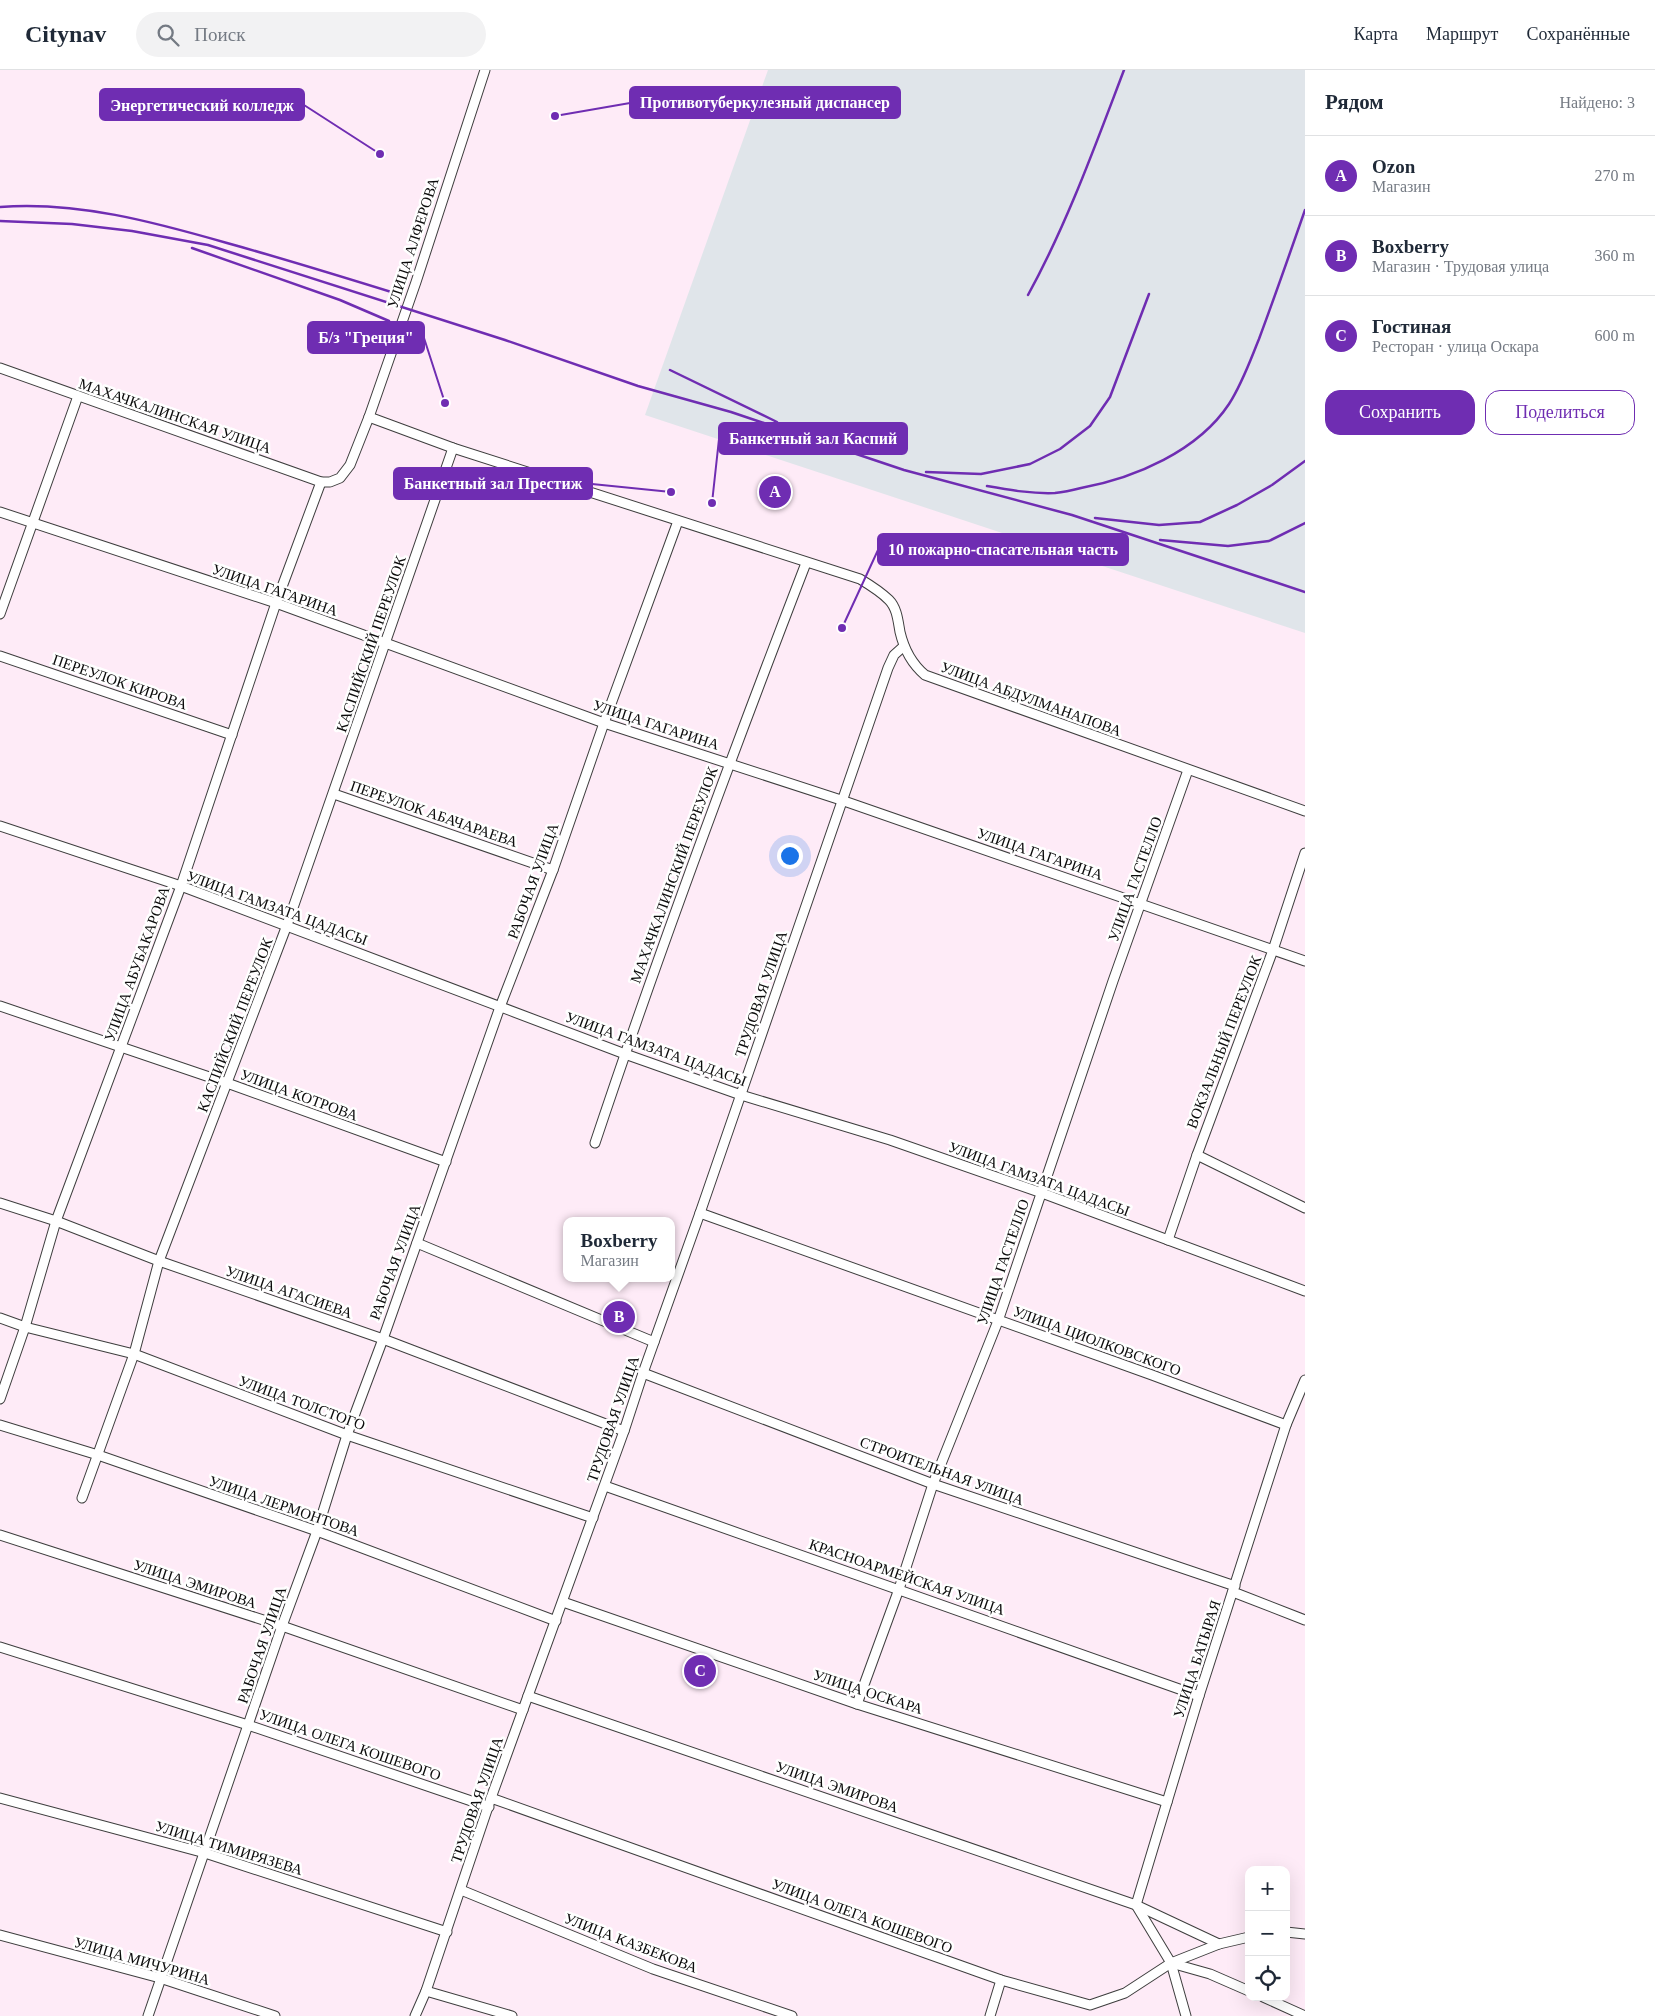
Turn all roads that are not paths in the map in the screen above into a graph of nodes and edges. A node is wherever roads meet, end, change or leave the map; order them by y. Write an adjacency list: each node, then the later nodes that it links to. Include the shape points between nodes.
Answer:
1 (485, 70): 4 (street, УЛИЦА АЛФЕРОВА)
2 (0, 368): 3 (street, МАХАЧКАЛИНСКАЯ УЛИЦА)
3 (78, 396): 6 (street, МАХАЧКАЛИНСКАЯ УЛИЦА); 9 (street)
4 (369, 417): 5 (street, УЛИЦА АБДУЛМАНАПОВА); 6 (street, УЛИЦА АЛФЕРОВА, via 350,465 340,478)
5 (453, 448): 8 (street, УЛИЦА АБДУЛМАНАПОВА); 13 (street, КАСПИЙСКИЙ ПЕРЕУЛОК)
6 (321, 482): 11 (street, УЛИЦА АБУБАКАРОВА)
7 (0, 512): 9 (street, УЛИЦА ГАГАРИНА)
8 (678, 521): 10 (street, УЛИЦА АБДУЛМАНАПОВА); 16 (street, РАБОЧАЯ УЛИЦА)
9 (31, 524): 11 (street, УЛИЦА ГАГАРИНА); 12 (street)
10 (806, 563): 14 (street, УЛИЦА АБДУЛМАНАПОВА, via 860,580 889,600); 18 (street, МАХАЧКАЛИНСКИЙ ПЕРЕУЛОК)
11 (276, 603): 13 (street, УЛИЦА ГАГАРИНА); 17 (street, УЛИЦА АБУБАКАРОВА)
12 (0, 614)
13 (386, 645): 16 (street, УЛИЦА ГАГАРИНА); 20 (street, КАСПИЙСКИЙ ПЕРЕУЛОК)
14 (904, 646): 19 (street, УЛИЦА АБДУЛМАНАПОВА, via 916,667 932,678); 21 (street, ТРУДОВАЯ УЛИЦА, via 894,655 888,668)
15 (0, 656): 17 (street, ПЕРЕУЛОК КИРОВА)
16 (604, 723): 18 (street, УЛИЦА ГАГАРИНА); 25 (street, РАБОЧАЯ УЛИЦА)
17 (232, 735): 26 (street, УЛИЦА АБУБАКАРОВА)
18 (728, 764): 21 (street, УЛИЦА ГАГАРИНА); 34 (street, МАХАЧКАЛИНСКИЙ ПЕРЕУЛОК)
19 (1188, 770): 22 (street, УЛИЦА АБДУЛМАНАПОВА); 27 (street, УЛИЦА ГАСТЕЛЛО)
20 (334, 794): 25 (street, ПЕРЕУЛОК АБАЧАРАЕВА); 28 (street, КАСПИЙСКИЙ ПЕРЕУЛОК)
21 (844, 801): 27 (street, УЛИЦА ГАГАРИНА); 36 (street, ТРУДОВАЯ УЛИЦА, via 814,879)
22 (1305, 811)
23 (0, 826): 26 (street, УЛИЦА ГАМЗАТА ЦАДАСЫ)
24 (1305, 853): 29 (street, ВОКЗАЛЬНЫЙ ПЕРЕУЛОК)
25 (553, 870): 32 (street, РАБОЧАЯ УЛИЦА)
26 (181, 886): 28 (street, УЛИЦА ГАМЗАТА ЦАДАСЫ); 33 (street, УЛИЦА АБУБАКАРОВА)
27 (1141, 903): 29 (street, УЛИЦА ГАГАРИНА); 40 (street, УЛИЦА ГАСТЕЛЛО)
28 (287, 926): 32 (street, УЛИЦА ГАМЗАТА ЦАДАСЫ); 35 (street, КАСПИЙСКИЙ ПЕРЕУЛОК)
29 (1274, 950): 30 (street, УЛИЦА ГАГАРИНА); 38 (street, ВОКЗАЛЬНЫЙ ПЕРЕУЛОК)
30 (1305, 961)
31 (0, 1006): 33 (street, УЛИЦА КОТРОВА)
32 (500, 1007): 34 (street, УЛИЦА ГАМЗАТА ЦАДАСЫ); 39 (street, РАБОЧАЯ УЛИЦА)
33 (121, 1049): 35 (street, УЛИЦА КОТРОВА); 44 (street, УЛИЦА АБУБАКАРОВА)
34 (625, 1054): 36 (street, УЛИЦА ГАМЗАТА ЦАДАСЫ); 37 (street, МАХАЧКАЛИНСКИЙ ПЕРЕУЛОК)
35 (227, 1084): 39 (street, УЛИЦА КОТРОВА); 47 (street, КАСПИЙСКИЙ ПЕРЕУЛОК)
36 (741, 1095): 40 (street, УЛИЦА ГАМЗАТА ЦАДАСЫ, via 890,1140); 43 (street, ТРУДОВАЯ УЛИЦА)
37 (595, 1143)
38 (1197, 1155): 42 (street); 45 (street, ВОКЗАЛЬНЫЙ ПЕРЕУЛОК)
39 (446, 1162): 46 (street, РАБОЧАЯ УЛИЦА)
40 (1042, 1193): 45 (street, УЛИЦА ГАМЗАТА ЦАДАСЫ); 50 (street, УЛИЦА ГАСТЕЛЛО)
41 (0, 1203): 44 (street, УЛИЦА АГАСИЕВА)
42 (1305, 1208)
43 (700, 1213): 50 (street, УЛИЦА ЦИОЛКОВСКОГО); 53 (street, ТРУДОВАЯ УЛИЦА)
44 (56, 1221): 47 (street, УЛИЦА АГАСИЕВА); 51 (street, УЛИЦА АБУБАКАРОВА)
45 (1168, 1240): 48 (street, УЛИЦА ГАМЗАТА ЦАДАСЫ)
46 (417, 1243): 52 (street, РАБОЧАЯ УЛИЦА); 53 (street)
47 (159, 1261): 52 (street, УЛИЦА АГАСИЕВА); 54 (street, КАСПИЙСКИЙ ПЕРЕУЛОК)
48 (1305, 1291)
49 (0, 1318): 51 (street, УЛИЦА ТОЛСТОГО)
50 (998, 1321): 59 (street, УЛИЦА ЦИОЛКОВСКОГО); 63 (street, УЛИЦА ГАСТЕЛЛО)
51 (26, 1327): 54 (street, УЛИЦА ТОЛСТОГО); 57 (street, УЛИЦА АБУБАКАРОВА)
52 (383, 1339): 60 (street, УЛИЦА АГАСИЕВА); 61 (street, РАБОЧАЯ УЛИЦА)
53 (654, 1342): 55 (street, ТРУДОВАЯ УЛИЦА)
54 (134, 1354): 61 (street, УЛИЦА ТОЛСТОГО); 62 (street, КАСПИЙСКИЙ ПЕРЕУЛОК)
55 (643, 1372): 60 (street, ТРУДОВАЯ УЛИЦА); 63 (street, СТРОИТЕЛЬНАЯ УЛИЦА)
56 (1305, 1380): 59 (street, УЛИЦА БАТЫРАЯ)
57 (0, 1399)
58 (0, 1425): 62 (street, УЛИЦА ЛЕРМОНТОВА)
59 (1286, 1425): 70 (street, УЛИЦА БАТЫРАЯ)
60 (624, 1431): 64 (street, ТРУДОВАЯ УЛИЦА)
61 (347, 1435): 66 (street, УЛИЦА ТОЛСТОГО); 67 (street, РАБОЧАЯ УЛИЦА)
62 (98, 1455): 65 (street, КАСПИЙСКИЙ ПЕРЕУЛОК); 67 (street, УЛИЦА ЛЕРМОНТОВА)
63 (933, 1484): 69 (street, УЛИЦА ГАСТЕЛЛО); 70 (street, СТРОИТЕЛЬНАЯ УЛИЦА)
64 (605, 1486): 66 (street, ТРУДОВАЯ УЛИЦА); 69 (street, КРАСНОАРМЕЙСКАЯ УЛИЦА)
65 (82, 1498)
66 (593, 1518): 71 (street, ТРУДОВАЯ УЛИЦА)
67 (317, 1531): 73 (street, УЛИЦА ЛЕРМОНТОВА); 74 (street, РАБОЧАЯ УЛИЦА)
68 (0, 1535): 74 (street, УЛИЦА ЭМИРОВА)
69 (899, 1589): 77 (street, КРАСНОАРМЕЙСКАЯ УЛИЦА); 78 (street, УЛИЦА ГАСТЕЛЛО)
70 (1234, 1589): 72 (street, СТРОИТЕЛЬНАЯ УЛИЦА); 77 (street, УЛИЦА БАТЫРАЯ)
71 (563, 1602): 73 (street, ТРУДОВАЯ УЛИЦА); 78 (street, УЛИЦА ОСКАРА)
72 (1305, 1620)
73 (556, 1621): 76 (street, ТРУДОВАЯ УЛИЦА)
74 (282, 1626): 79 (street, УЛИЦА ЭМИРОВА); 80 (street, РАБОЧАЯ УЛИЦА)
75 (0, 1648): 80 (street, УЛИЦА ОЛЕГА КОШЕВОГО)
76 (528, 1696): 79 (street, ТРУДОВАЯ УЛИЦА); 86 (street, УЛИЦА ЭМИРОВА)
77 (1199, 1696): 82 (street, УЛИЦА БАТЫРАЯ)
78 (857, 1704): 82 (street, УЛИЦА ОСКАРА)
79 (523, 1710): 83 (street, ТРУДОВАЯ УЛИЦА)
80 (248, 1725): 83 (street, УЛИЦА ОЛЕГА КОШЕВОГО); 84 (street, РАБОЧАЯ УЛИЦА)
81 (0, 1798): 84 (street, УЛИЦА ТИМИРЯЗЕВА)
82 (1167, 1802): 86 (street, УЛИЦА БАТЫРАЯ)
83 (490, 1803): 85 (street, ТРУДОВАЯ УЛИЦА); 95 (street, УЛИЦА ОЛЕГА КОШЕВОГО)
84 (205, 1853): 87 (street, УЛИЦА ТИМИРЯЗЕВА); 94 (street, РАБОЧАЯ УЛИЦА)
85 (461, 1890): 87 (street, ТРУДОВАЯ УЛИЦА); 104 (street, УЛИЦА КАЗБЕКОВА, via 653,1969)
86 (1136, 1905): 92 (street, УЛИЦА ЭМИРОВА); 93 (street)
87 (447, 1932): 97 (street, ТРУДОВАЯ УЛИЦА)
88 (1290, 1932): 89 (street)
89 (1305, 1934)
90 (0, 1935): 94 (street, УЛИЦА МИЧУРИНА)
91 (1245, 1938): 92 (street)
92 (1219, 1944): 93 (street)
93 (1172, 1963): 96 (street, via 1210,1974); 99 (street, via 1125,1993); 107 (street)
94 (160, 1978): 100 (street, РАБОЧАЯ УЛИЦА); 101 (street, УЛИЦА МИЧУРИНА)
95 (1001, 1980): 99 (street, УЛИЦА ОЛЕГА КОШЕВОГО); 105 (street)
96 (1245, 1989)
97 (426, 1991): 102 (street, ТРУДОВАЯ УЛИЦА); 103 (street)
98 (1271, 2001): 108 (street)
99 (1090, 2005): 106 (street)
100 (148, 2016)
101 (275, 2016)
102 (415, 2016)
103 (512, 2016)
104 (792, 2016)
105 (990, 2016)
106 (1089, 2016)
107 (1186, 2016)
108 (1305, 2016)

